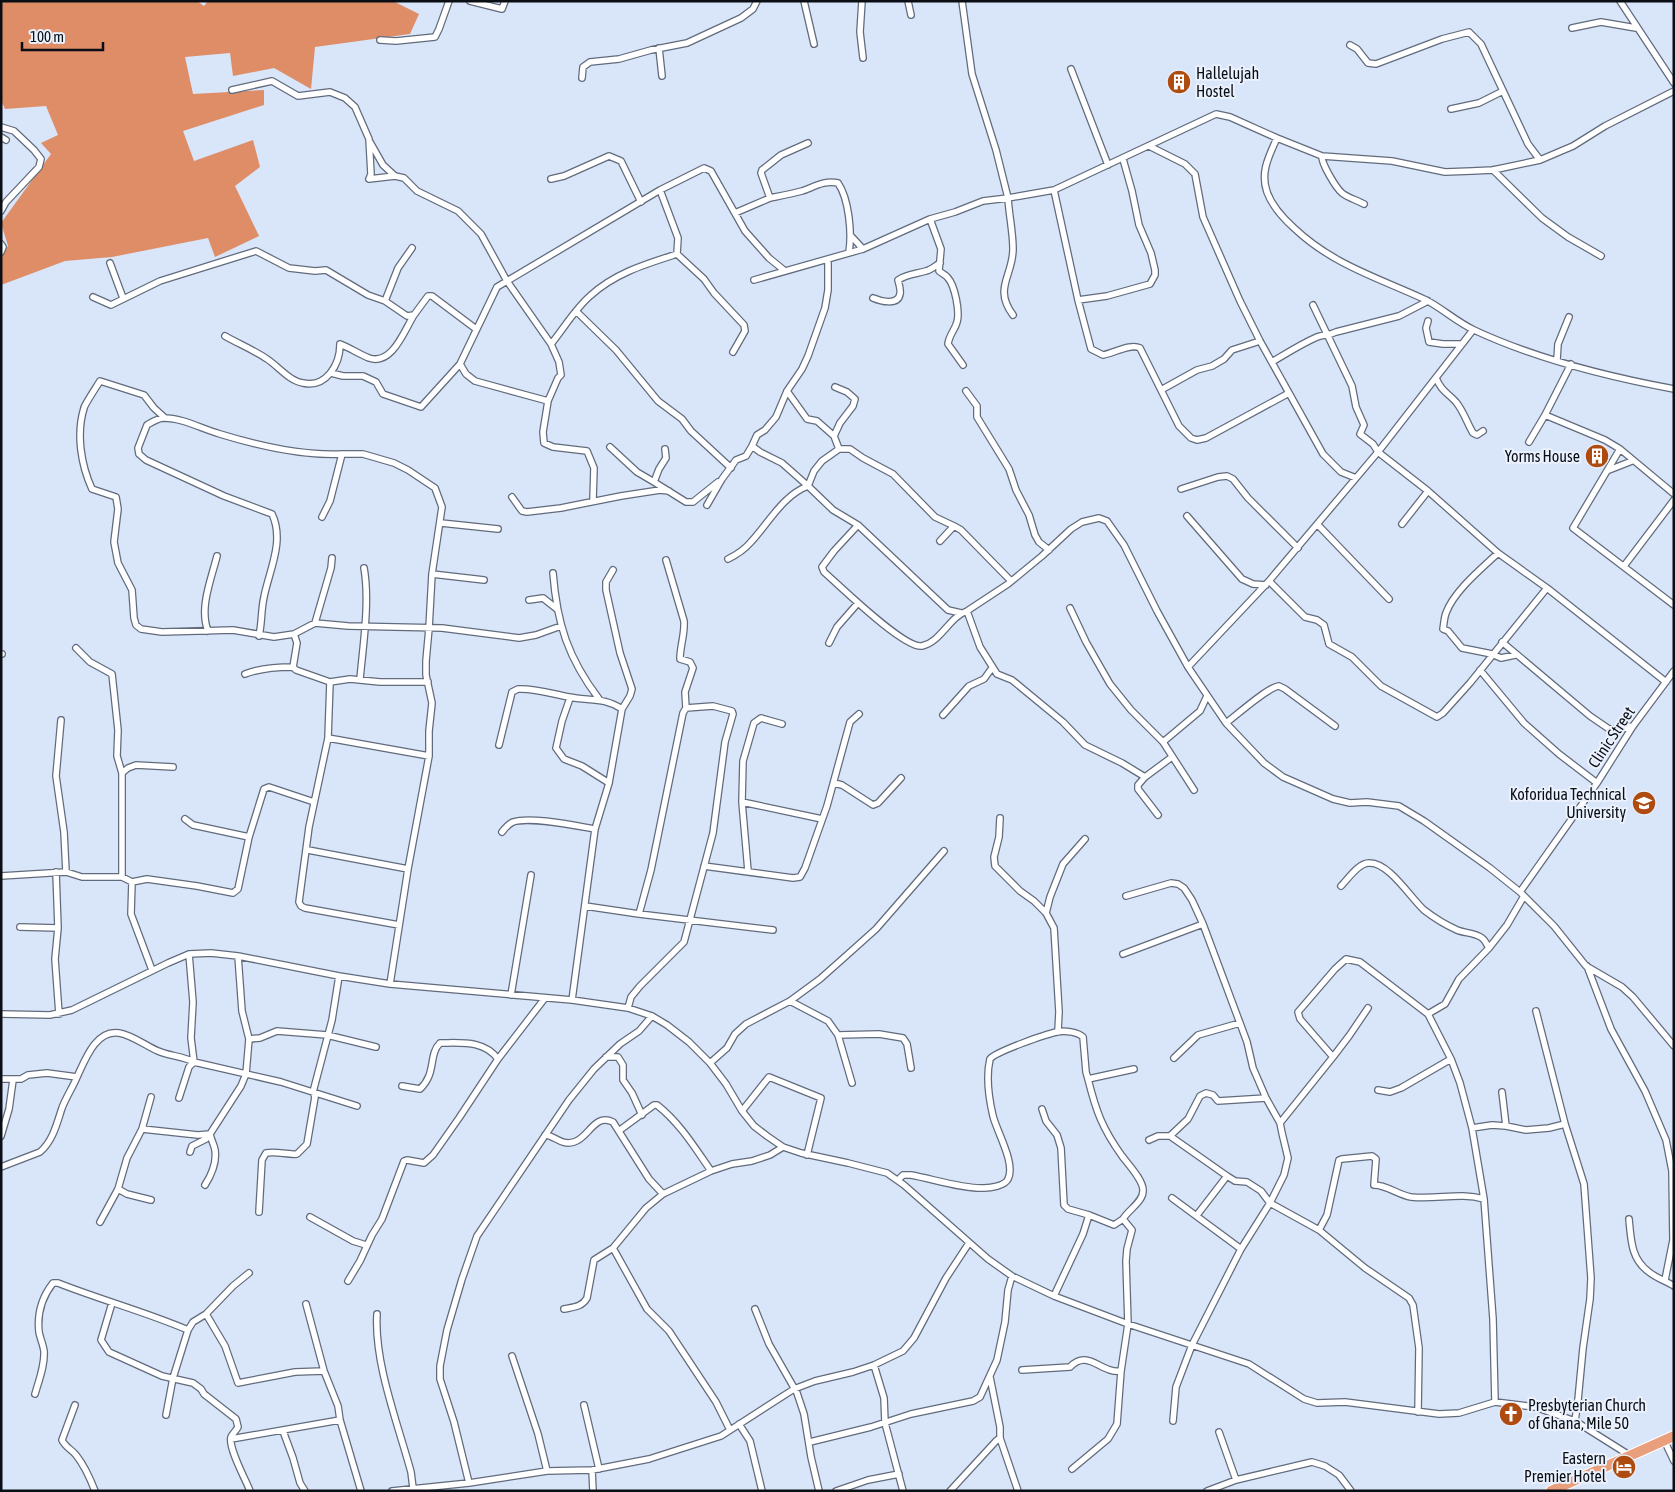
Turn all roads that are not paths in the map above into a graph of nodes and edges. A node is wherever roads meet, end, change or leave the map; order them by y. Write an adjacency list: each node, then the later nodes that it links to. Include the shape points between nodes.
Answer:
1 (449, 1): 13 (street, via 434,37)
2 (470, 1): 3 (street, via 502,9)
3 (505, 1)
4 (757, 1): 16 (street, via 753,10 741,18 697,39)
5 (804, 1): 14 (street)
6 (862, 1): 17 (street, via 860,32)
7 (908, 1): 10 (street)
8 (962, 1): 41 (street, via 972,74)
9 (1620, 1): 12 (street)
10 (911, 15)
11 (1572, 28): 12 (street, via 1601,22)
12 (1636, 28): 21 (street)
13 (380, 40)
14 (814, 44)
15 (1350, 45): 23 (street, via 1368,63 1376,64 1469,32 1480,44)
16 (659, 48): 19 (street); 20 (street, via 618,59 590,62 583,67)
17 (864, 58)
18 (1072, 69): 34 (street)
19 (662, 76)
20 (582, 78)
21 (1674, 83)
22 (232, 90): 28 (street, via 272,81 298,96 330,92 345,98 355,107)
23 (1503, 91): 25 (street, via 1479,103); 33 (street, via 1528,144)
24 (1674, 91): 33 (street, via 1573,146)
25 (1451, 109)
26 (1, 127): 44 (street, via 14,131 41,159 39,167)
27 (1277, 138): 30 (street, via 1216,114); 31 (street); 66 (street, via 1263,178 1273,205 1286,220 1327,255)
28 (369, 139): 36 (street, via 383,165); 36 (street, via 369,179)
29 (808, 143): 40 (street, via 782,155 762,170)
30 (1149, 146): 32 (street); 77 (street, via 1185,164 1196,174 1203,217)
31 (1322, 156): 35 (street, via 1392,161 1445,172); 43 (street, via 1323,164 1340,191)
32 (1123, 159): 34 (street); 64 (street, via 1155,275 1150,284)
33 (1540, 160): 35 (street)
34 (1108, 165): 39 (street)
35 (1493, 170): 54 (street, via 1542,218)
36 (395, 176): 60 (street, via 404,178 417,191 458,210 482,234)
37 (551, 179): 42 (street, via 609,156 621,161)
38 (660, 190): 42 (street); 45 (street, via 704,168 708,169); 53 (street, via 678,238)
39 (1054, 190): 41 (street); 64 (street)
40 (770, 198): 45 (street); 47 (street, via 820,184 838,183)
41 (1008, 198): 46 (street, via 983,201); 70 (street, via 1013,248 1004,297)
42 (641, 202): 60 (street)
43 (1364, 204)
44 (1, 211)
45 (735, 213): 58 (street, via 745,231)
46 (930, 220): 50 (street); 57 (street, via 941,249)
47 (851, 236): 50 (street); 52 (street)
48 (1, 244): 51 (street)
49 (412, 248): 65 (street, via 398,268)
50 (863, 249): 52 (street)
51 (1, 252)
52 (849, 252): 55 (street)
53 (677, 254): 68 (street, via 637,267 608,282); 80 (street, via 744,325 745,331)
54 (1601, 256)
55 (828, 260): 58 (street); 91 (street, via 828,290 821,323 802,369)
56 (110, 262): 62 (street)
57 (940, 263): 63 (street, via 928,271 898,280 900,294 891,302); 85 (street, via 939,271 948,278 958,310 958,322 948,344)
58 (785, 271): 59 (street)
59 (754, 280)
60 (507, 281): 73 (street, via 497,287); 78 (street)
61 (93, 297): 62 (street, via 111,305)
62 (124, 298): 65 (street, via 160,281 256,251 289,268 326,270 368,295)
63 (873, 298)
64 (1078, 300): 90 (street, via 1091,349 1103,355 1137,346)
65 (385, 301): 69 (street, via 400,313)
66 (1428, 301): 74 (street); 76 (street, via 1399,316)
67 (1313, 305): 76 (street)
68 (576, 311): 78 (street); 108 (street, via 616,350 658,401 682,419)
69 (414, 315): 73 (street, via 428,296 432,296); 86 (street, via 391,354 383,358 371,359 340,344)
70 (1013, 315)
71 (1570, 318): 81 (street, via 1558,344)
72 (1428, 321): 79 (street, via 1429,342)
73 (476, 329): 83 (street)
74 (1473, 330): 79 (street); 81 (street)
75 (226, 336): 86 (street, via 266,358 294,380 321,382)
76 (1328, 336): 82 (street, via 1320,335); 105 (street, via 1352,386 1364,425 1360,434)
77 (1260, 341): 82 (street); 90 (street, via 1232,350 1212,366 1197,370)
78 (551, 344): 94 (street, via 562,375)
79 (1462, 344): 87 (street)
80 (733, 352)
81 (1557, 360): 84 (street)
82 (1272, 362): 93 (street)
83 (460, 364): 86 (street, via 421,407 383,394 376,382 363,376); 94 (street, via 475,381)
84 (1571, 364): 89 (street); 95 (street)
85 (963, 365)
86 (331, 374)
87 (1436, 378): 97 (street, via 1441,389 1468,420 1473,433 1477,435); 105 (street)
88 (835, 387): 98 (street, via 855,399)
89 (1674, 389)
90 (1161, 390): 93 (street, via 1179,426 1197,440 1211,436)
91 (787, 391): 98 (street, via 807,419 817,421); 100 (street, via 776,417 757,434)
92 (966, 391): 132 (street, via 977,406 977,417 1009,469 1035,535)
93 (1289, 394): 110 (street, via 1323,454 1342,472)
94 (548, 401): 119 (street, via 542,432 544,443 587,451 594,468)
95 (1545, 415): 99 (street); 104 (street)
96 (165, 418): 106 (street, via 261,445 310,453); 158 (street, via 144,395 100,382 84,406 80,438 87,478 92,489 116,497 118,509 114,542 118,563 132,590 136,626 162,632); 160 (street, via 147,425 140,438 139,454 198,485 272,514 275,520 276,552 264,596)
97 (1483, 431)
98 (834, 436): 103 (street)
99 (1529, 442)
100 (752, 446): 108 (street, via 746,456 736,460); 113 (street, via 782,463)
101 (610, 447): 112 (street, via 636,472)
102 (665, 449): 112 (street, via 666,458)
103 (839, 449): 113 (street, via 814,471); 128 (street, via 850,449 893,474 935,517)
104 (1620, 449): 107 (street); 109 (street)
105 (1378, 452): 110 (street); 116 (street)
106 (342, 454): 123 (street, via 330,501); 124 (street, via 363,454 394,463 429,483 435,488 442,507)
107 (1632, 461): 109 (street); 117 (street)
108 (731, 468): 111 (street)
109 (1609, 470): 138 (street, via 1573,528)
110 (1356, 478): 127 (street)
111 (722, 479): 115 (street, via 693,502 686,502); 121 (street)
112 (654, 482): 115 (street)
113 (808, 486): 126 (street, via 833,510); 137 (street, via 784,503 749,545)
114 (1181, 489): 131 (street, via 1218,477 1233,479)
115 (669, 491): 119 (street)
116 (1428, 491): 125 (street); 133 (street)
117 (1674, 494)
118 (512, 497): 119 (street, via 522,511 527,512)
119 (593, 500)
120 (1674, 500): 138 (street)
121 (707, 505)
122 (1187, 516): 145 (street, via 1242,579 1253,584)
123 (322, 517)
124 (440, 523): 129 (street); 142 (street)
125 (1402, 524)
126 (858, 525): 149 (street, via 822,567); 153 (street, via 948,610)
127 (1318, 525): 131 (street); 147 (street)
128 (954, 526): 130 (street); 144 (street, via 969,536)
129 (498, 529)
130 (940, 542)
131 (1298, 548): 145 (street)
132 (1049, 550): 144 (street); 167 (street, via 1082,522 1098,518 1107,521 1124,545)
133 (1498, 553): 146 (street); 164 (street, via 1463,587 1446,613 1443,628 1462,648)
134 (217, 556): 158 (street, via 204,606)
135 (332, 558): 154 (street)
136 (666, 560): 180 (street, via 684,621 680,659 690,662 693,668 685,692)
137 (728, 560)
138 (1624, 566): 150 (street)
139 (364, 568): 155 (street)
140 (613, 570): 179 (street, via 606,582 606,590 632,689)
141 (553, 573): 152 (street)
142 (432, 574): 143 (street); 157 (street)
143 (484, 580)
144 (1011, 581): 153 (street)
145 (1267, 583): 167 (street); 169 (street, via 1305,617 1324,625 1329,644 1352,657 1381,686 1437,717)
146 (1547, 588): 161 (street); 175 (street)
147 (1389, 599)
148 (529, 600): 152 (street, via 543,598)
149 (858, 603): 153 (street, via 914,646 933,640); 162 (street, via 836,627)
150 (1674, 605)
151 (1070, 608): 189 (street, via 1110,684)
152 (557, 609): 156 (street)
153 (964, 612): 168 (street)
154 (315, 623): 155 (street); 159 (street)
155 (364, 626): 157 (street); 172 (street)
156 (561, 626): 157 (street, via 519,638); 178 (street, via 572,654)
157 (429, 628): 174 (street)
158 (208, 631): 160 (street, via 233,630)
159 (294, 634): 160 (street); 166 (street, via 298,643)
160 (259, 636)
161 (1502, 642): 164 (street); 165 (street)
162 (829, 643)
163 (76, 648): 194 (street, via 90,662 112,674)
164 (1492, 654): 165 (street, via 1501,658); 169 (street)
165 (1515, 655): 187 (street, via 1609,729)
166 (293, 667): 171 (street, via 255,670); 173 (street)
167 (1188, 667): 176 (street)
168 (992, 668): 182 (street, via 984,679 969,686); 195 (street, via 1042,704 1085,745)
169 (1480, 670): 199 (street, via 1524,723)
170 (1674, 671): 175 (street, Clinic Street)
171 (245, 674)
172 (360, 680): 173 (street, via 350,678); 174 (street)
173 (330, 682): 188 (street)
174 (428, 682): 191 (street, via 432,703)
175 (1666, 682): 187 (street, Clinic Street)
176 (1207, 696): 184 (street); 189 (street, via 1200,711)
177 (570, 698): 178 (street); 190 (street, via 518,688 512,692); 197 (street, via 556,748 564,759)
178 (599, 699): 179 (street)
179 (622, 708): 197 (street)
180 (686, 708): 213 (street, via 714,706 733,714 725,742 716,815); 227 (street)
181 (859, 714): 198 (street, via 850,722)
182 (943, 715)
183 (61, 720): 216 (street, via 56,776)
184 (1226, 723): 186 (street, via 1268,690 1278,686); 223 (street, via 1264,763 1283,777 1333,799 1399,806 1490,868)
185 (782, 724): 202 (street, via 761,718 754,723 743,761)
186 (1334, 726)
187 (1633, 726): 199 (street, Clinic Street)
188 (328, 738): 191 (street); 201 (street)
189 (1163, 742): 192 (street)
190 (499, 744)
191 (429, 756): 214 (street)
192 (1172, 757): 195 (street); 200 (street)
193 (173, 767): 194 (street, via 136,765)
194 (122, 773): 220 (street)
195 (1145, 776): 203 (street, via 1138,788)
196 (901, 778): 198 (street, via 884,798 873,804)
197 (609, 783): 207 (street)
198 (834, 783): 206 (street)
199 (1598, 783): 223 (street, Clinic Street)
200 (1194, 790)
201 (314, 802): 209 (street, via 266,787); 211 (street)
202 (742, 802): 206 (street); 217 (street)
203 (1158, 815)
204 (1000, 818): 226 (street, via 995,866)
205 (185, 819): 209 (street, via 193,824)
206 (822, 820): 217 (street, via 800,877)
207 (595, 829): 208 (street, via 521,820 508,825); 225 (street)
208 (502, 832)
209 (249, 837): 221 (street, via 241,880 238,890 233,893 147,880)
210 (1085, 839): 226 (street, via 1063,864)
211 (308, 850): 214 (street); 230 (street, via 301,906)
212 (944, 851): 245 (street, via 876,929)
213 (704, 866): 217 (street); 228 (street)
214 (408, 869): 230 (street)
215 (56, 872): 216 (street); 218 (street); 232 (street)
216 (66, 872): 220 (street, via 82,877)
217 (748, 872)
218 (1, 876)
219 (531, 876): 242 (street)
220 (122, 877): 221 (street)
221 (132, 882): 239 (street, via 131,914)
222 (1341, 886): 234 (street, via 1368,862 1385,868 1426,911 1457,930 1482,938)
223 (1522, 894): 234 (street, Clinic Street, via 1507,925); 238 (street, via 1554,926)
224 (1126, 896): 229 (street, via 1171,883 1178,884 1192,900)
225 (585, 906): 227 (street); 244 (street)
226 (1046, 913): 254 (street, via 1054,928)
227 (640, 914): 228 (street)
228 (690, 919): 233 (street); 246 (street, via 684,942 640,986)
229 (1203, 924): 236 (street); 253 (street)
230 (399, 925): 241 (street)
231 (20, 927): 232 (street)
232 (58, 928): 250 (street, via 55,959)
233 (773, 930)
234 (1489, 948): 251 (street, Clinic Street, via 1459,979 1445,1004)
235 (189, 954): 237 (street); 239 (street); 265 (street)
236 (1123, 954)
237 (238, 956): 240 (street); 257 (street, via 242,1011)
238 (1586, 966): 258 (street, via 1622,987); 325 (street, via 1611,1029 1645,1091 1666,1140 1672,1172 1673,1240)
239 (152, 970): 250 (street)
240 (339, 976): 241 (street); 255 (street)
241 (390, 984): 242 (street)
242 (512, 995): 243 (street)
243 (545, 998): 244 (street); 263 (street)
244 (572, 1000): 246 (street)
245 (790, 1001): 256 (street, via 828,1021); 266 (street, via 746,1024)
246 (628, 1008): 252 (street)
247 (1368, 1008): 260 (street)
248 (1536, 1011): 287 (street)
249 (1, 1014): 250 (street)
250 (59, 1014)
251 (1428, 1014): 260 (street, via 1360,962 1346,959 1298,1012 1300,1019); 264 (street)
252 (652, 1016): 261 (street, via 639,1031); 266 (street, via 689,1042)
253 (1240, 1023): 262 (street, via 1198,1035); 281 (street)
254 (1058, 1032): 272 (street, via 1079,1033 1083,1037); 303 (street, via 998,1052 990,1059 993,1117 1010,1170 1004,1183 983,1188 911,1176)
255 (328, 1035): 257 (street, via 277,1031); 259 (street); 277 (street)
256 (838, 1036): 267 (street, via 878,1034 903,1038); 274 (street)
257 (249, 1039): 269 (street)
258 (1674, 1046)
259 (376, 1047)
260 (1333, 1056): 286 (street)
261 (606, 1057): 285 (street, via 618,1057 621,1061 623,1080); 293 (street, via 582,1083)
262 (1174, 1058)
263 (498, 1059): 275 (street, via 482,1045 440,1043 426,1084 420,1089); 320 (street, via 428,1161 404,1161 382,1219)
264 (1451, 1059): 276 (street, via 1401,1088 1390,1092); 289 (street)
265 (194, 1062): 269 (street); 270 (street, via 160,1052 120,1033 110,1033 93,1046); 280 (street, via 189,1067)
266 (710, 1063): 284 (street)
267 (911, 1068)
268 (1134, 1068): 272 (street)
269 (246, 1074): 277 (street); 292 (street)
270 (77, 1077): 273 (street, via 48,1073); 300 (street, via 44,1148)
271 (1, 1079): 273 (street)
272 (1088, 1079): 315 (street, via 1105,1131 1144,1189)
273 (13, 1080): 294 (street)
274 (852, 1083)
275 (402, 1086)
276 (1378, 1090)
277 (313, 1092): 282 (street); 311 (street, via 315,1097 307,1144 297,1154 275,1152 266,1154 262,1160)
278 (1502, 1092): 288 (street)
279 (151, 1097): 290 (street)
280 (179, 1098)
281 (1266, 1098): 286 (street); 295 (street, via 1218,1101 1206,1093 1200,1096 1188,1119)
282 (357, 1106)
283 (1042, 1109): 312 (street, via 1062,1148 1064,1205)
284 (742, 1111): 297 (street, via 754,1126); 299 (street, via 769,1077 821,1098)
285 (642, 1115): 291 (street); 301 (street, via 654,1105 662,1109 687,1136)
286 (1280, 1123): 310 (street, via 1288,1158 1284,1175)
287 (1565, 1124): 288 (street, via 1526,1130); 354 (street, via 1584,1184 1591,1278)
288 (1506, 1126): 289 (street)
289 (1472, 1128): 308 (street)
290 (142, 1129): 292 (street); 305 (street, via 127,1158)
291 (620, 1130): 293 (street, via 605,1119 594,1124 573,1143); 306 (street, via 649,1179)
292 (210, 1134): 298 (street, via 192,1146); 304 (street, via 215,1151 214,1165)
293 (545, 1135): 373 (street, via 477,1236 447,1330 440,1379)
294 (1, 1136)
295 (1170, 1136): 296 (street); 302 (street)
296 (1149, 1140)
297 (783, 1147): 299 (street); 301 (street, via 770,1155)
298 (190, 1152)
299 (807, 1155): 303 (street, via 883,1171)
300 (1, 1167)
301 (711, 1171): 306 (street)
302 (1227, 1176): 310 (street, via 1247,1182 1261,1191); 313 (street)
303 (898, 1180): 319 (street)
304 (205, 1185)
305 (118, 1188): 309 (street, via 127,1194); 317 (street)
306 (663, 1194): 321 (street, via 646,1208)
307 (1172, 1198): 313 (street)
308 (1484, 1199): 318 (street, via 1462,1195 1403,1196 1374,1185 1375,1157 1342,1159 1339,1160 1327,1215); 347 (street, via 1493,1319)
309 (151, 1200)
310 (1270, 1203): 318 (street); 322 (street)
311 (259, 1212)
312 (1089, 1214): 315 (street, via 1114,1226); 328 (street)
313 (1197, 1215): 322 (street)
314 (310, 1217): 320 (street)
315 (1123, 1219): 335 (street, via 1132,1230 1126,1261)
316 (1629, 1219): 325 (street, via 1637,1260 1650,1273)
317 (100, 1222)
318 (1319, 1230): 350 (street, via 1364,1268 1409,1298 1418,1348)
319 (969, 1243): 324 (street); 339 (street, via 914,1338 903,1351)
320 (366, 1246): 326 (street)
321 (614, 1248): 331 (street, via 594,1260 584,1302); 357 (street, via 647,1309 669,1331 716,1402)
322 (1242, 1249): 337 (street)
323 (249, 1273): 333 (street)
324 (1012, 1276): 328 (street); 343 (street, via 997,1360)
325 (1665, 1280): 327 (street)
326 (348, 1281)
327 (1674, 1286)
328 (1054, 1296): 335 (street)
329 (112, 1303): 336 (street, via 142,1311); 344 (street, via 101,1340 109,1352); 346 (street, via 58,1282 52,1283 41,1305 39,1332 44,1361)
330 (306, 1304): 341 (street)
331 (564, 1309)
332 (755, 1309): 345 (street, via 769,1344)
333 (206, 1314): 336 (street, via 193,1322); 341 (street, via 225,1346 238,1383 295,1372)
334 (377, 1314): 374 (street, via 384,1373)
335 (1128, 1324): 337 (street); 342 (street)
336 (188, 1330): 344 (street)
337 (1192, 1345): 350 (street, via 1249,1364 1304,1399 1317,1403 1345,1402); 353 (street, via 1176,1388)
338 (512, 1356): 370 (street)
339 (874, 1365): 345 (street); 355 (street, via 884,1398)
340 (1022, 1370): 342 (street, via 1070,1366 1081,1359 1115,1372)
341 (324, 1371): 352 (street)
342 (1121, 1371): 368 (street, via 1116,1424 1108,1439)
343 (990, 1377): 355 (street, via 980,1396 973,1400); 362 (street)
344 (173, 1378): 351 (street); 361 (street, via 201,1388 204,1394 236,1419 238,1427)
345 (794, 1389): 356 (street); 364 (street)
346 (35, 1394)
347 (1494, 1402): 350 (street, via 1458,1413); 354 (street, via 1535,1406)
348 (75, 1405): 376 (street, via 62,1440 87,1471)
349 (584, 1405): 367 (street)
350 (1418, 1412)
351 (166, 1415)
352 (340, 1420): 358 (street); 379 (street)
353 (1173, 1421)
354 (1575, 1421): 365 (street)
355 (885, 1423): 364 (street); 371 (street)
356 (739, 1424): 357 (street); 382 (street, via 750,1441)
357 (730, 1430): 367 (street, via 721,1436 650,1459)
358 (283, 1431): 361 (street); 378 (street)
359 (1218, 1432): 372 (street)
360 (1674, 1436): 363 (highway)
361 (231, 1438): 377 (street, via 236,1460)
362 (1000, 1438): 386 (street); 387 (street)
363 (1664, 1440): 365 (highway); 366 (street)
364 (810, 1442): 383 (street)
365 (1629, 1455): 390 (highway)
366 (1674, 1461)
367 (599, 1469): 369 (street)
368 (1072, 1469)
369 (592, 1470): 370 (street); 381 (street)
370 (547, 1471): 373 (street)
371 (899, 1474): 384 (street); 385 (street)
372 (1236, 1480): 388 (street); 389 (street, via 1312,1462 1339,1475)
373 (469, 1483): 375 (street)
374 (413, 1488): 375 (street); 380 (street)
375 (441, 1488)
376 (95, 1491)
377 (250, 1491)
378 (305, 1491)
379 (361, 1491)
380 (392, 1491)
381 (593, 1491)
382 (762, 1491)
383 (818, 1491)
384 (836, 1491)
385 (903, 1491)
386 (950, 1491)
387 (1018, 1491)
388 (1207, 1491)
389 (1351, 1491)
390 (1550, 1491)

